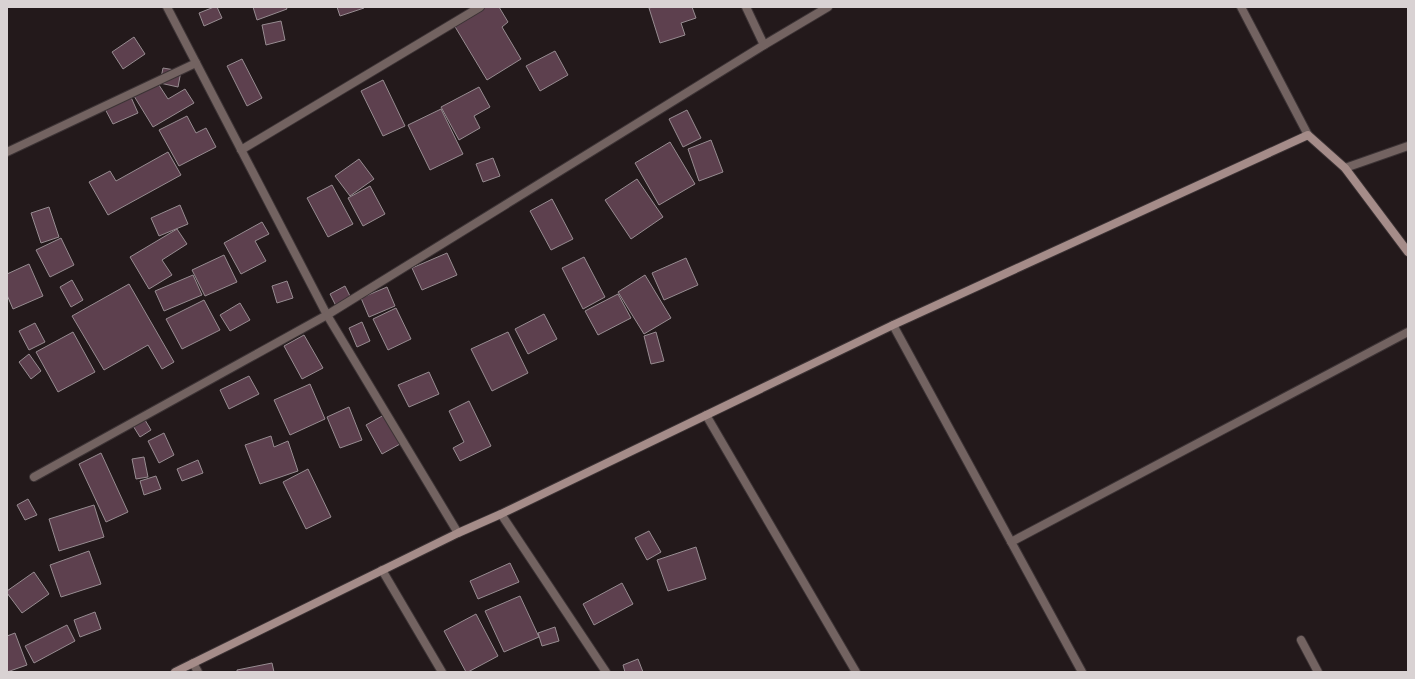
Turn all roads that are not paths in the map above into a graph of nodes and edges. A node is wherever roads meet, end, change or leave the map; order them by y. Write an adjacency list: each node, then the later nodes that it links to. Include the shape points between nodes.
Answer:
1 (167, 7): 7 (street)
2 (480, 7): 10 (street)
3 (746, 7): 6 (street)
4 (828, 7): 6 (street)
5 (1241, 7): 8 (street)
6 (764, 45): 14 (street)
7 (196, 63): 10 (street); 11 (street)
8 (1308, 134): 12 (main road); 15 (main road)
9 (1408, 146): 12 (street)
10 (241, 150): 14 (street)
11 (7, 152)
12 (1344, 168): 13 (main road)
13 (1408, 252)
14 (327, 314): 18 (street); 20 (street)
15 (893, 325): 17 (main road); 21 (street)
16 (1408, 332): 21 (street)
17 (706, 415): 19 (main road); 29 (street)
18 (34, 478)
19 (502, 514): 20 (main road); 28 (street)
20 (458, 533): 22 (main road)
21 (1011, 542): 30 (street)
22 (382, 570): 24 (main road); 27 (street)
23 (1301, 640): 31 (street)
24 (193, 663): 25 (main road); 26 (street)
25 (175, 672)
26 (198, 672)
27 (442, 672)
28 (606, 672)
29 (856, 672)
30 (1082, 672)
31 (1318, 672)

